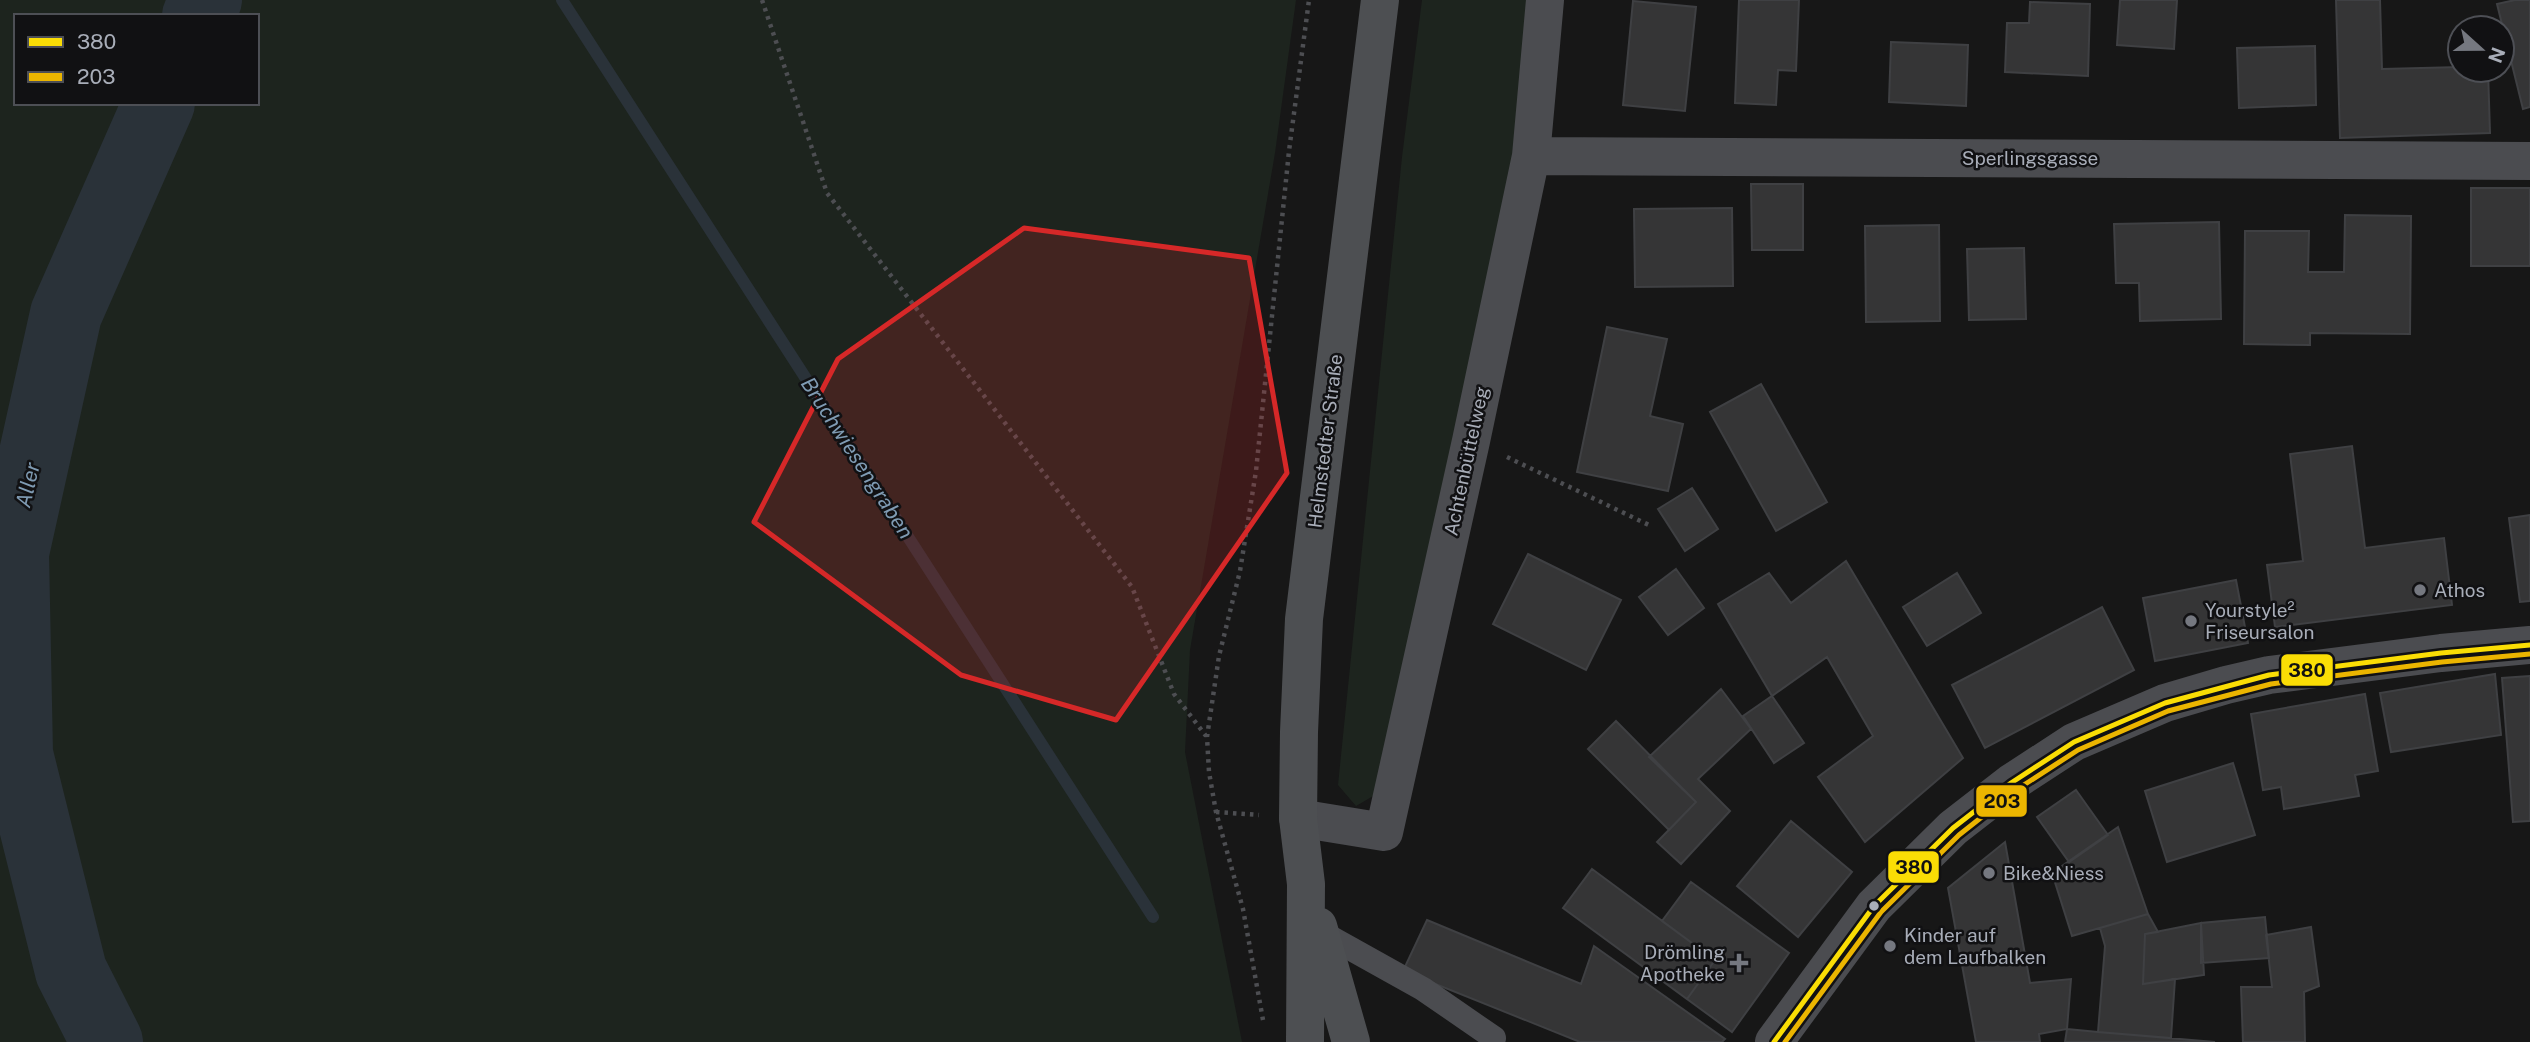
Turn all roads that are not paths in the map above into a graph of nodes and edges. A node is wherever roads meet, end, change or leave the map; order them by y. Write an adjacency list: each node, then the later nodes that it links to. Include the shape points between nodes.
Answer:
1 (1380, 0): 6 (main road, Helmstedter Straße, via 1304,618)
2 (1545, 0): 3 (street, Achtenbüttelweg)
3 (1531, 156): 4 (street, Sperlingsgasse); 6 (street, Achtenbüttelweg, via 1384,832)
4 (2530, 161)
5 (2530, 645): 12 (street, via 2269,675 2165,703 2074,742 2011,783 1943,837 1874,906)
6 (1298, 818): 7 (main road, Helmstedter Straße)
7 (1306, 884): 8 (main road, Helmstedter Straße); 10 (main road, Helmstedter Straße)
8 (1319, 930): 9 (lane, via 1423,989); 11 (main road, Helmstedter Straße)
9 (1494, 1038)
10 (1305, 1042)
11 (1351, 1042)
12 (1774, 1042)

